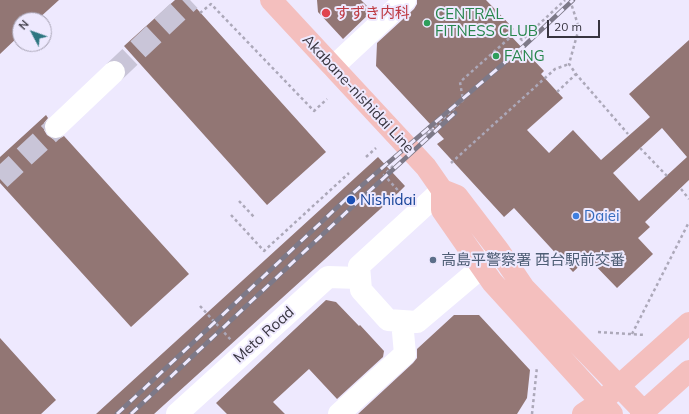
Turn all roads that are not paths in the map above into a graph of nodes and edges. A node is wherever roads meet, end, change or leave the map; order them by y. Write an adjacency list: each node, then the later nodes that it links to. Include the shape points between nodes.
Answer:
1 (271, 0): 3 (main road, Akabane-nishidai Line)
2 (405, 0): 3 (street)
3 (333, 66): 6 (main road, Akabane-nishidai Line, via 426,168)
4 (114, 72): 5 (street)
5 (56, 127)
6 (442, 190): 7 (main road, via 457,196); 8 (main road, via 442,210); 9 (street, via 359,266)
7 (499, 251): 8 (street); 13 (main road, via 524,288)
8 (482, 267): 10 (street, via 417,322); 14 (main road)
9 (359, 278): 10 (street, via 361,290 388,320); 16 (street, Meto Road, via 328,277)
10 (402, 321): 17 (street, via 405,354)
11 (689, 323): 13 (main road)
12 (689, 371): 15 (main road)
13 (620, 386): 14 (main road); 15 (main road)
14 (599, 410)
15 (644, 413)
16 (177, 414)
17 (339, 414)

